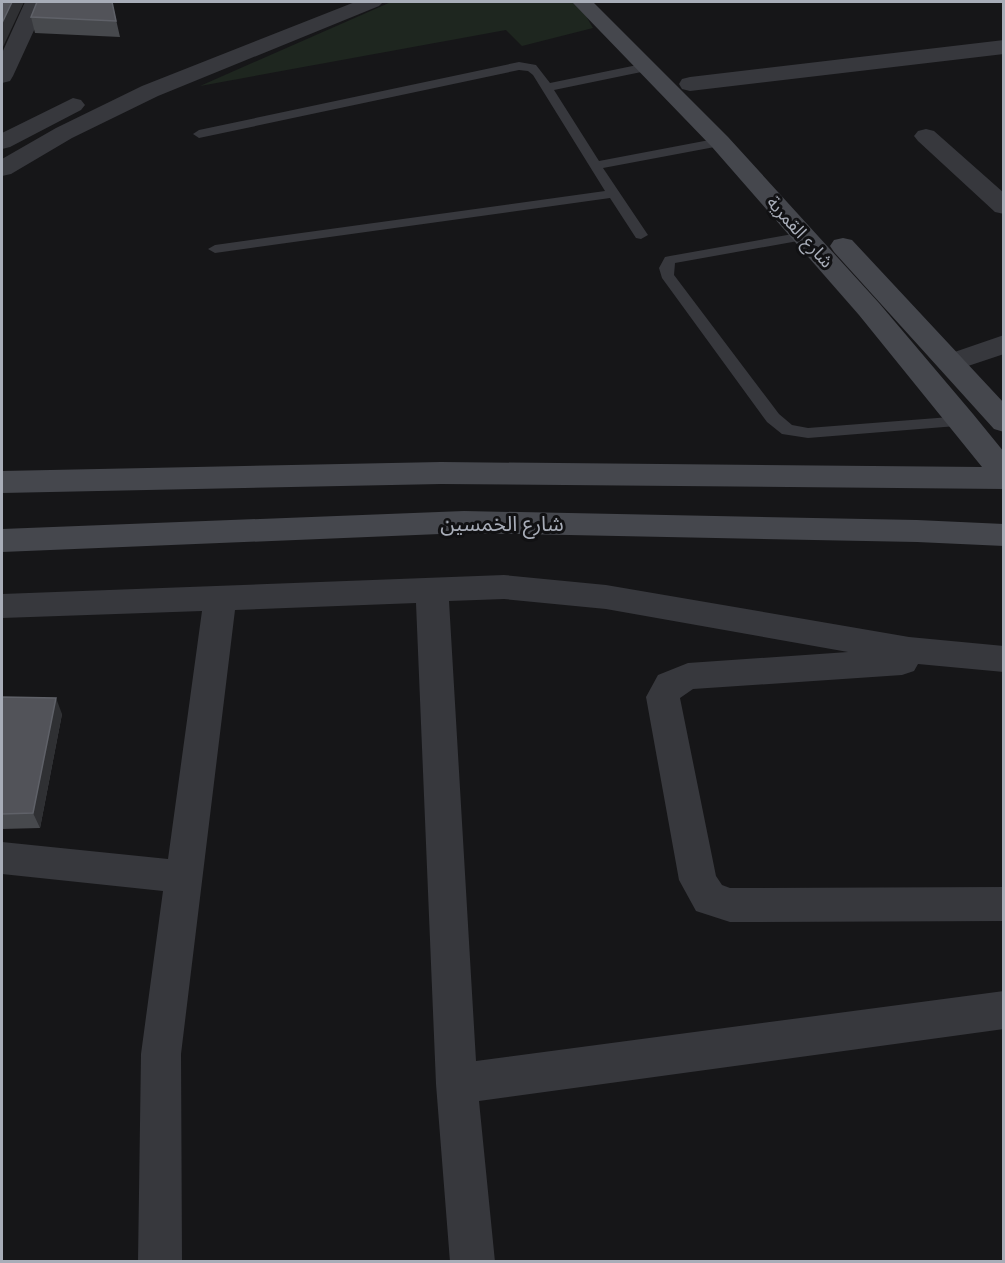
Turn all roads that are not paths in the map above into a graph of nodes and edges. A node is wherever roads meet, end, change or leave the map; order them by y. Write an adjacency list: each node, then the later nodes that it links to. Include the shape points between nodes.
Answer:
1 (36, 2): 8 (street)
2 (318, 2): 11 (street, via 82,100)
3 (372, 2): 18 (street, via 150,91 64,133)
4 (582, 2): 7 (street, شارع القمرية)
5 (604, 2): 9 (street)
6 (1004, 47): 9 (street)
7 (647, 67): 10 (lane); 16 (street, شارع القمرية)
8 (2, 76)
9 (690, 84): 27 (street)
10 (549, 87): 13 (lane, via 532,68 519,66); 17 (lane)
11 (27, 127): 12 (street); 15 (street)
12 (2, 129)
13 (199, 134)
14 (926, 136): 20 (street)
15 (2, 142)
16 (720, 142): 17 (lane); 24 (street, شارع القمرية)
17 (595, 166): 21 (lane)
18 (2, 170)
19 (1004, 178): 20 (street)
20 (976, 182): 22 (street)
21 (612, 194): 23 (lane); 25 (lane)
22 (1004, 207)
23 (641, 235)
24 (804, 236): 28 (street, شارع القمرية); 28 (lane, via 670,260 667,275 773,418 788,430 808,433)
25 (215, 249)
26 (1004, 344): 27 (street)
27 (950, 363): 29 (street)
28 (963, 421): 30 (street, شارع القمرية)
29 (1004, 422)
30 (1004, 476): 31 (street, via 441,473)
31 (2, 482)
32 (1004, 535): 33 (street, شارع الخمسين, via 464,522)
33 (2, 541)
34 (432, 590): 35 (street); 37 (street, via 504,587 606,597 909,650); 42 (street)
35 (220, 597): 36 (street); 39 (street)
36 (2, 606)
37 (991, 658): 40 (street, via 688,676 670,686 663,698 698,880 709,899 730,905)
38 (2, 858): 39 (street)
39 (184, 877): 43 (street, via 161,1054)
40 (1004, 904)
41 (1004, 1010): 42 (street)
42 (457, 1084): 44 (street)
43 (160, 1262)
44 (473, 1262)

